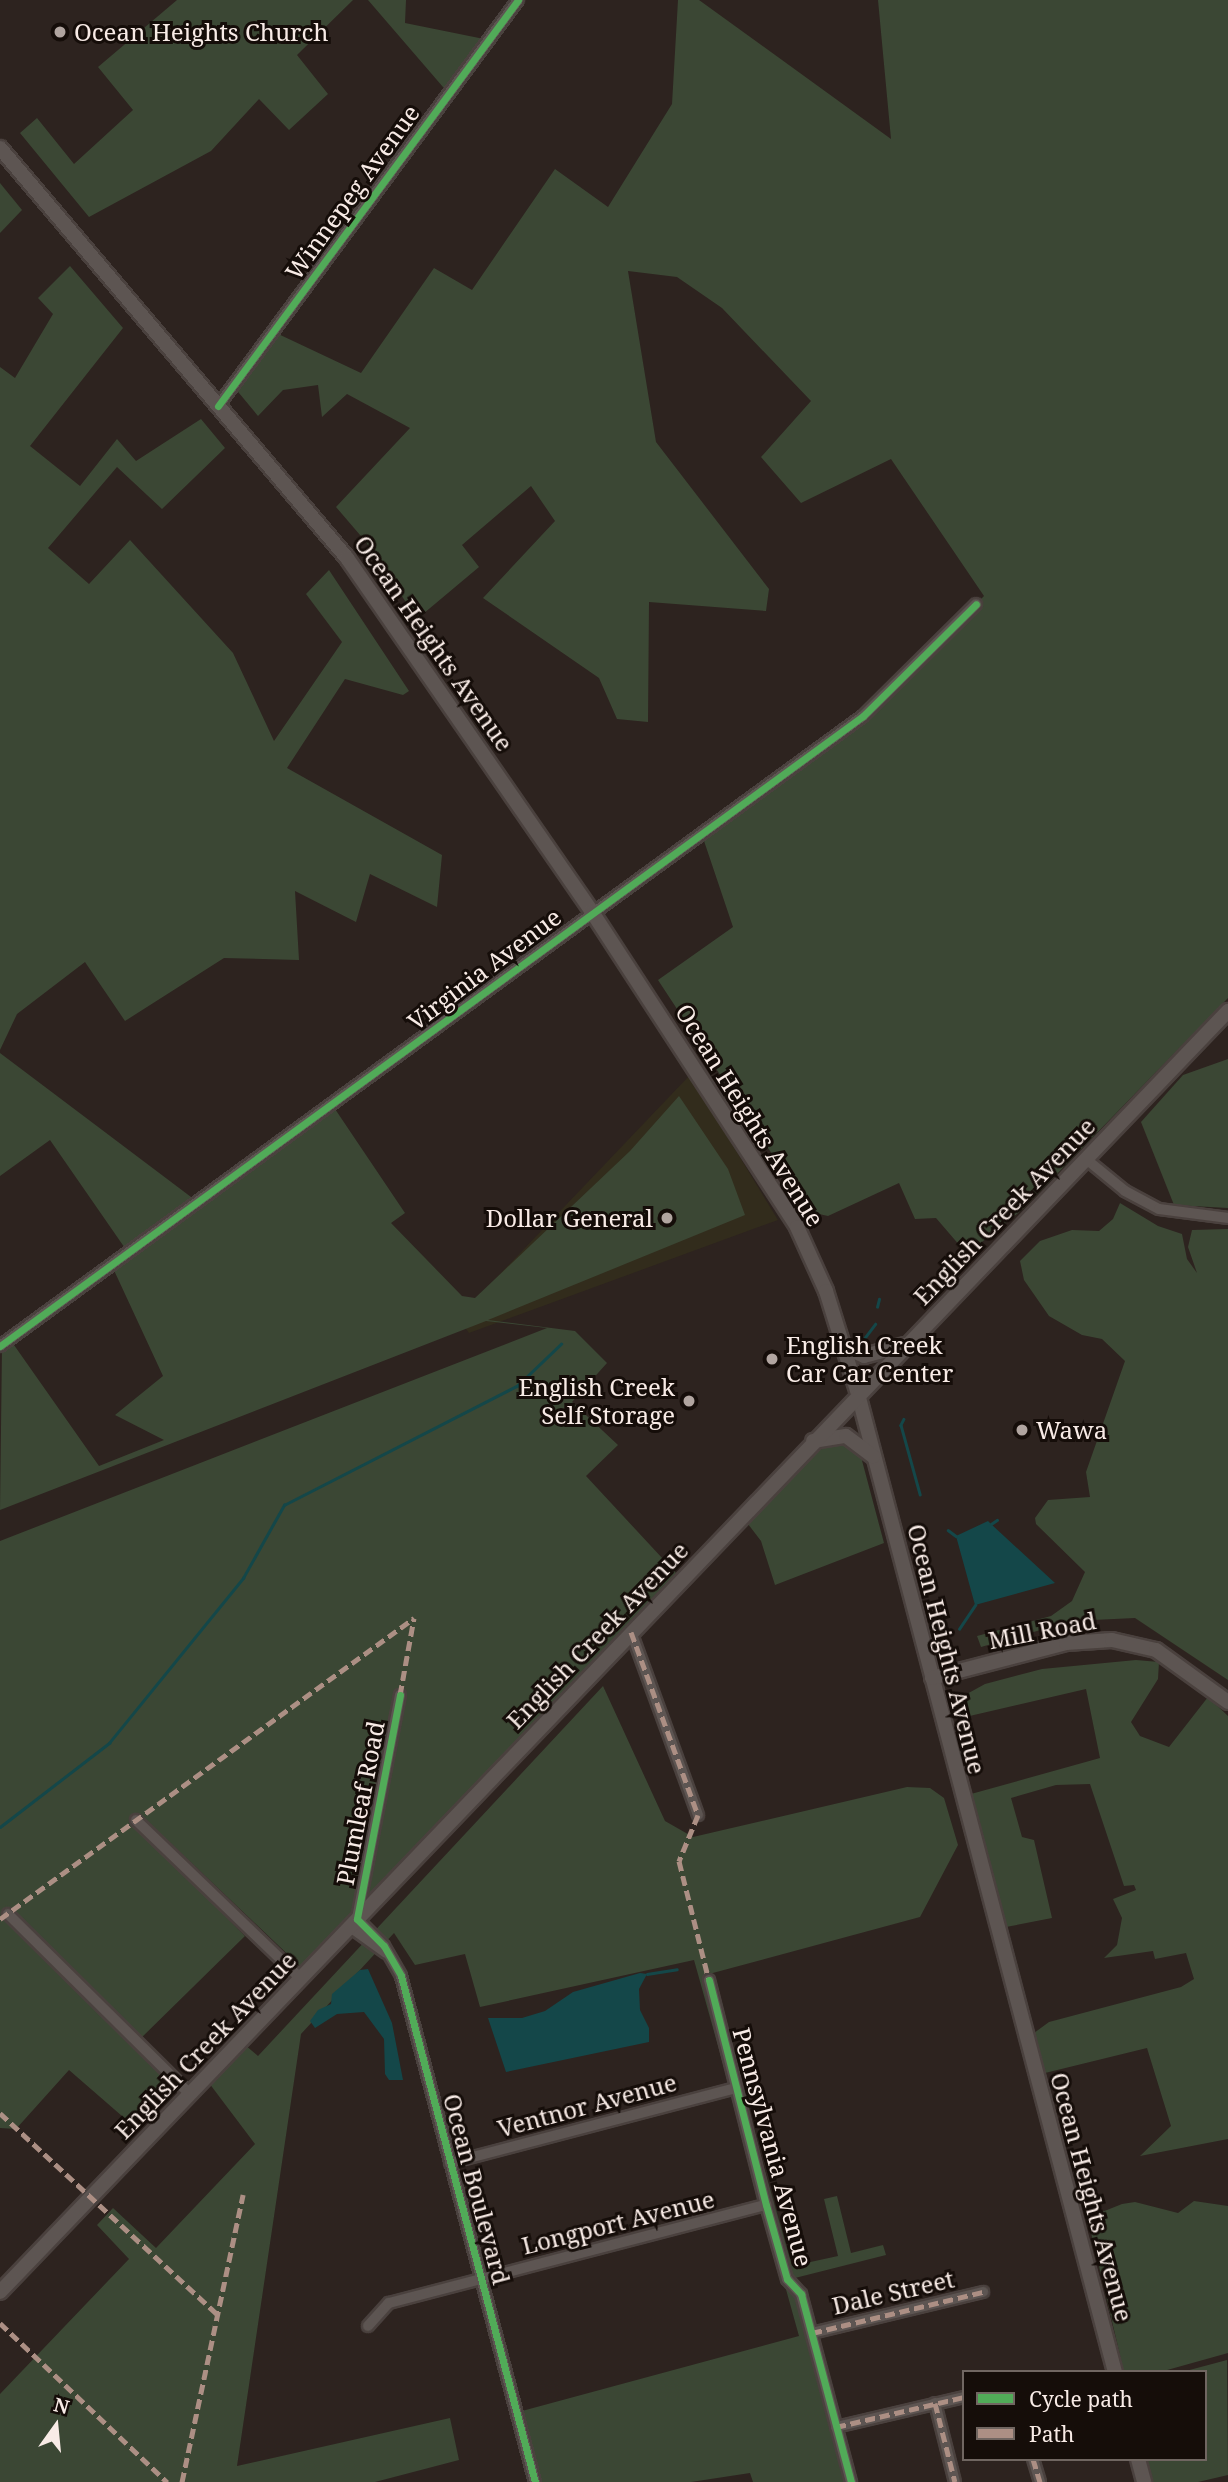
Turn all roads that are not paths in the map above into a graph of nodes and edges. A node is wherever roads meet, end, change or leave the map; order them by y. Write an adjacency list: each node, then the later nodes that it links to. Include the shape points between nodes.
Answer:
1 (517, 0): 3 (street, Winnepeg Avenue)
2 (0, 148): 3 (main road, Ocean Heights Avenue)
3 (218, 406): 5 (main road, Ocean Heights Avenue, via 347,558)
4 (976, 604): 5 (street, Virginia Avenue, via 886,699)
5 (592, 912): 10 (street, Virginia Avenue); 11 (main road, Ocean Heights Avenue, via 778,1195 821,1278)
6 (1228, 1011): 7 (main road, English Creek Avenue)
7 (1086, 1159): 8 (street, via 1125,1191 1159,1209); 9 (main road, English Creek Avenue)
8 (1228, 1217)
9 (906, 1344): 11 (main road, via 864,1356); 12 (main road, English Creek Avenue)
10 (0, 1346)
11 (844, 1347): 12 (main road, Ocean Heights Avenue)
12 (858, 1394): 13 (main road, English Creek Avenue); 14 (main road, Ocean Heights Avenue)
13 (812, 1441): 14 (main road, via 846,1436); 15 (main road, English Creek Avenue)
14 (874, 1457): 16 (main road, Ocean Heights Avenue)
15 (631, 1632): 19 (street); 22 (main road, English Creek Avenue)
16 (932, 1678): 18 (main road, Mill Road, via 1066,1643 1112,1640 1156,1650); 34 (main road, Ocean Heights Avenue)
17 (400, 1695): 22 (street, Plumleaf Road)
18 (1228, 1702)
19 (698, 1815)
20 (136, 1820): 23 (street)
21 (8, 1914): 26 (street)
22 (354, 1923): 23 (main road, English Creek Avenue); 27 (street, Ocean Boulevard, via 386,1953 401,1976)
23 (300, 1978): 26 (main road, English Creek Avenue)
24 (709, 1980): 25 (street, Pennsylvania Avenue)
25 (735, 2088): 27 (street, Ventnor Avenue); 28 (street, Pennsylvania Avenue)
26 (190, 2094): 30 (main road, English Creek Avenue)
27 (450, 2163): 29 (street, Ocean Boulevard)
28 (766, 2205): 29 (street, Longport Avenue); 33 (street, Pennsylvania Avenue, via 787,2279 801,2294)
29 (481, 2278): 32 (street, Longport Avenue, via 389,2303); 40 (street, Ocean Boulevard)
30 (0, 2292)
31 (983, 2292): 33 (street, Dale Street)
32 (368, 2326)
33 (812, 2333): 37 (street, Pennsylvania Avenue)
34 (1114, 2370)
35 (962, 2397): 36 (street)
36 (935, 2403): 37 (street); 42 (street)
37 (836, 2427): 41 (street, Pennsylvania Avenue)
38 (1034, 2461): 43 (street)
39 (1139, 2461): 44 (main road)
40 (535, 2482)
41 (851, 2482)
42 (955, 2482)
43 (1040, 2482)
44 (1144, 2482)

